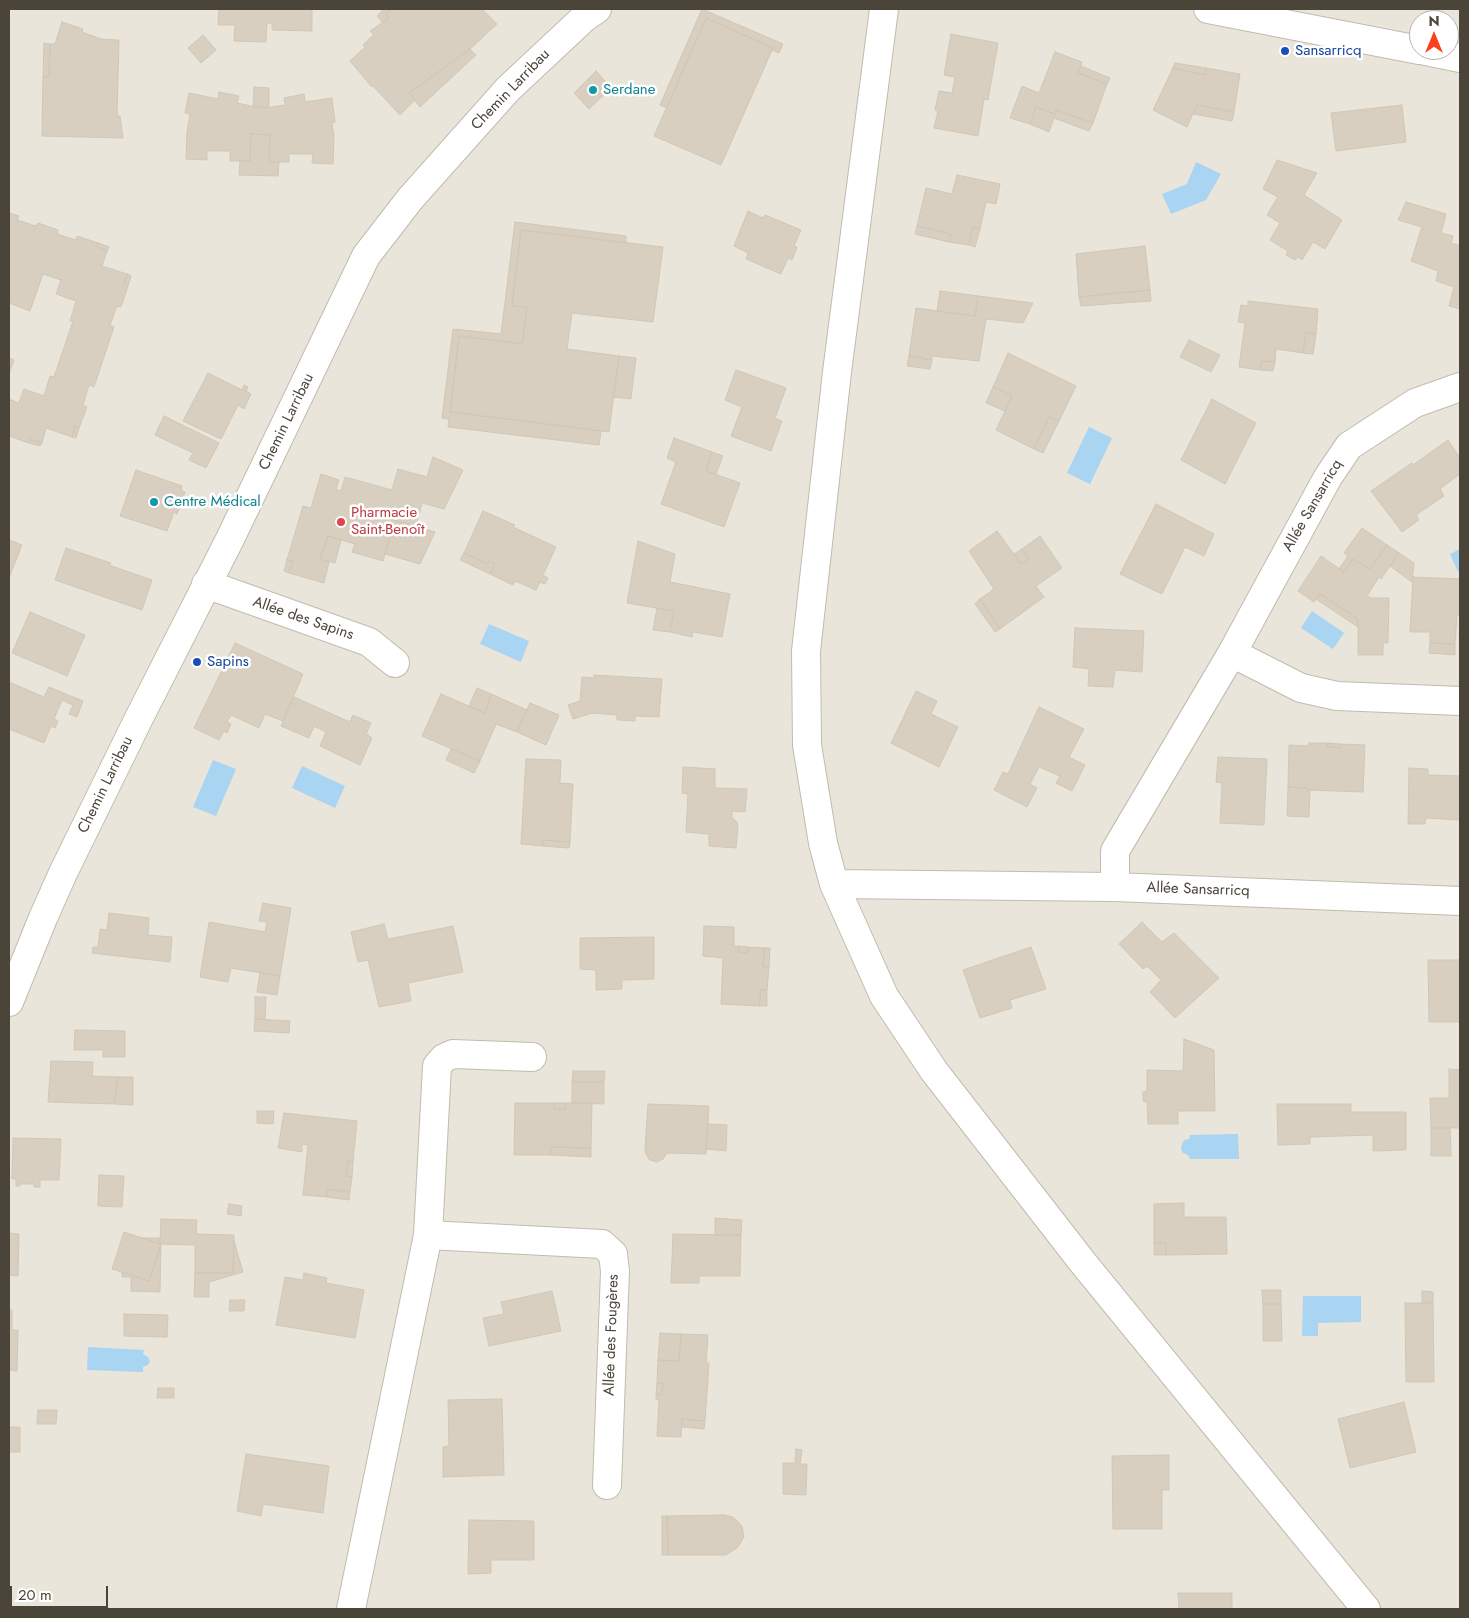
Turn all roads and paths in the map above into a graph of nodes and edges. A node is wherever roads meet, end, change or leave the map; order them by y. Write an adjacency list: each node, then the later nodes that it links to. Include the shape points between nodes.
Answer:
1 (597, 9): 7 (street, Chemin Larribau, via 508,89 410,200 366,256)
2 (884, 9): 11 (street, via 806,651 807,745 823,843)
3 (1208, 9): 4 (street)
4 (1237, 11): 5 (street)
5 (1409, 48)
6 (1460, 386): 8 (street, Allée Sansarricq, via 1415,403 1349,446 1328,477)
7 (206, 584): 9 (street, Allée des Sapins, via 369,642); 14 (street, Chemin Larribau, via 63,873)
8 (1232, 653): 10 (street, via 1301,688 1337,696); 12 (street, Allée Sansarricq, via 1115,851)
9 (395, 663)
10 (1460, 701)
11 (834, 884): 12 (street, Allée Sansarricq); 19 (street, via 884,996 934,1071 1084,1264)
12 (1115, 887): 13 (street, Allée Sansarricq)
13 (1460, 901)
14 (9, 1002)
15 (532, 1057): 16 (street, via 453,1054 437,1066)
16 (428, 1235): 17 (street, Allée des Fougères, via 602,1244 613,1254); 18 (street)
17 (607, 1485)
18 (351, 1609)
19 (1366, 1609)

